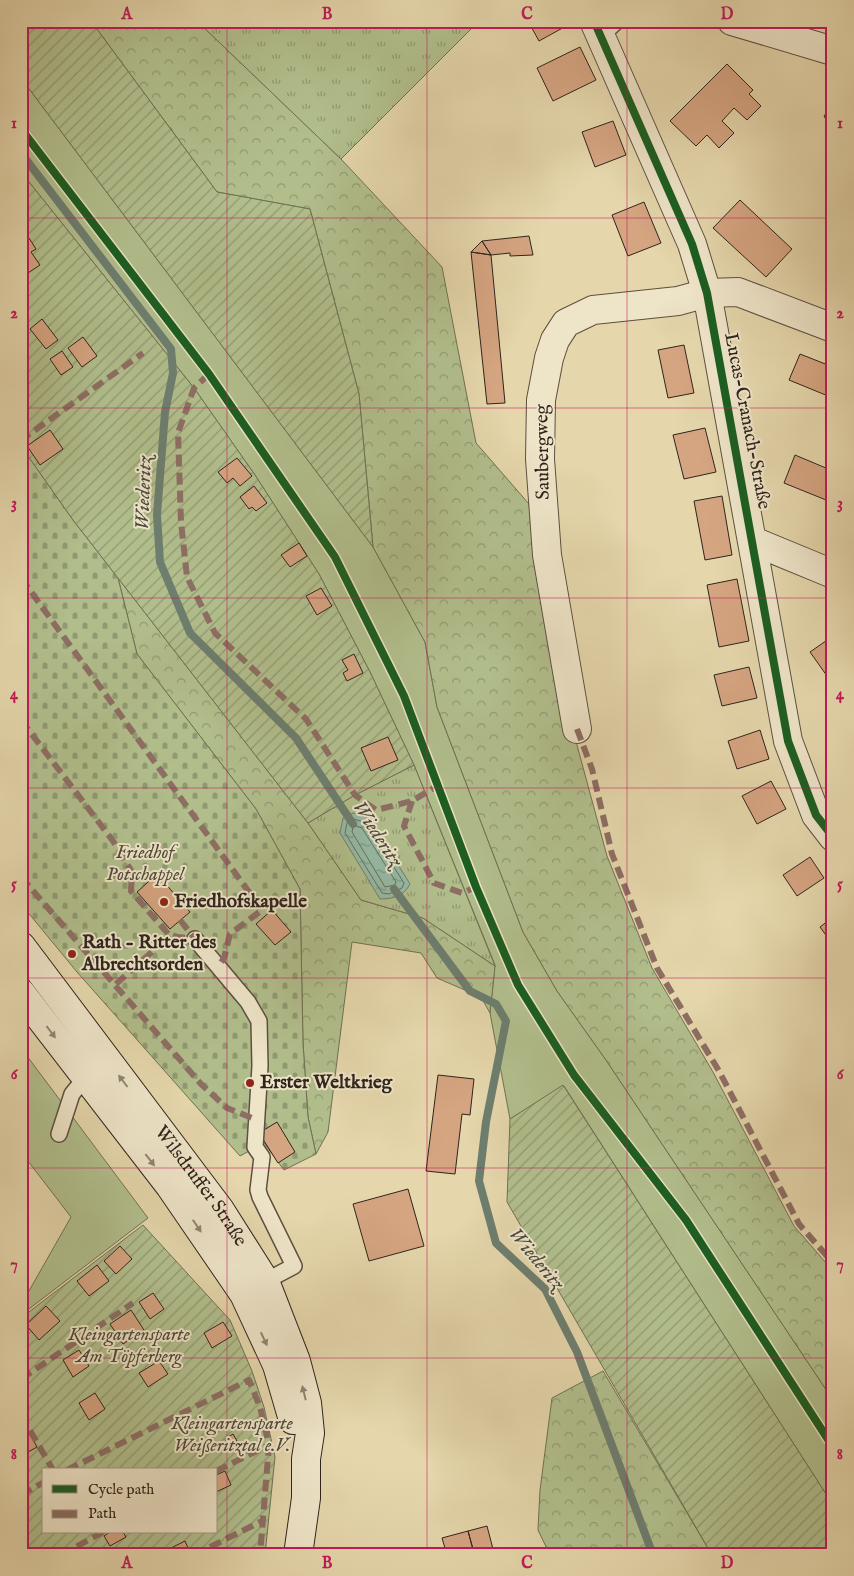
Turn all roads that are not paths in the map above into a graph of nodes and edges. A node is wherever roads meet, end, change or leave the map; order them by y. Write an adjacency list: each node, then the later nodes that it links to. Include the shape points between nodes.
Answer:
1 (732, 21): 3 (street)
2 (604, 26): 4 (street, Lucas-Cranach-Straße, via 692,244)
3 (833, 51)
4 (707, 293): 5 (street, Saubergweg, via 738,292); 6 (street, Lucas-Cranach-Straße); 8 (street, Saubergweg, via 678,301 593,310 566,323 549,358 541,400 544,517 547,555)
5 (833, 328)
6 (753, 541): 7 (street); 9 (street, Lucas-Cranach-Straße, via 788,741 816,815)
7 (833, 574)
8 (577, 729)
9 (833, 837)
10 (195, 939): 16 (lane, via 248,1002 259,1021 255,1147 262,1158 258,1190 294,1266)
11 (21, 946): 13 (street, Wilsdruffer Straße)
12 (21, 993): 14 (street, Wilsdruffer Straße, one-way to 14)
13 (107, 1059): 14 (lane); 16 (street, Wilsdruffer Straße, one-way to 13, via 220,1210)
14 (84, 1077): 15 (lane, via 72,1094); 16 (street, Wilsdruffer Straße, one-way to 16)
15 (59, 1134)
16 (254, 1288): 17 (street, Wilsdruffer Straße, via 296,1361 306,1403 310,1433)
17 (298, 1555)

